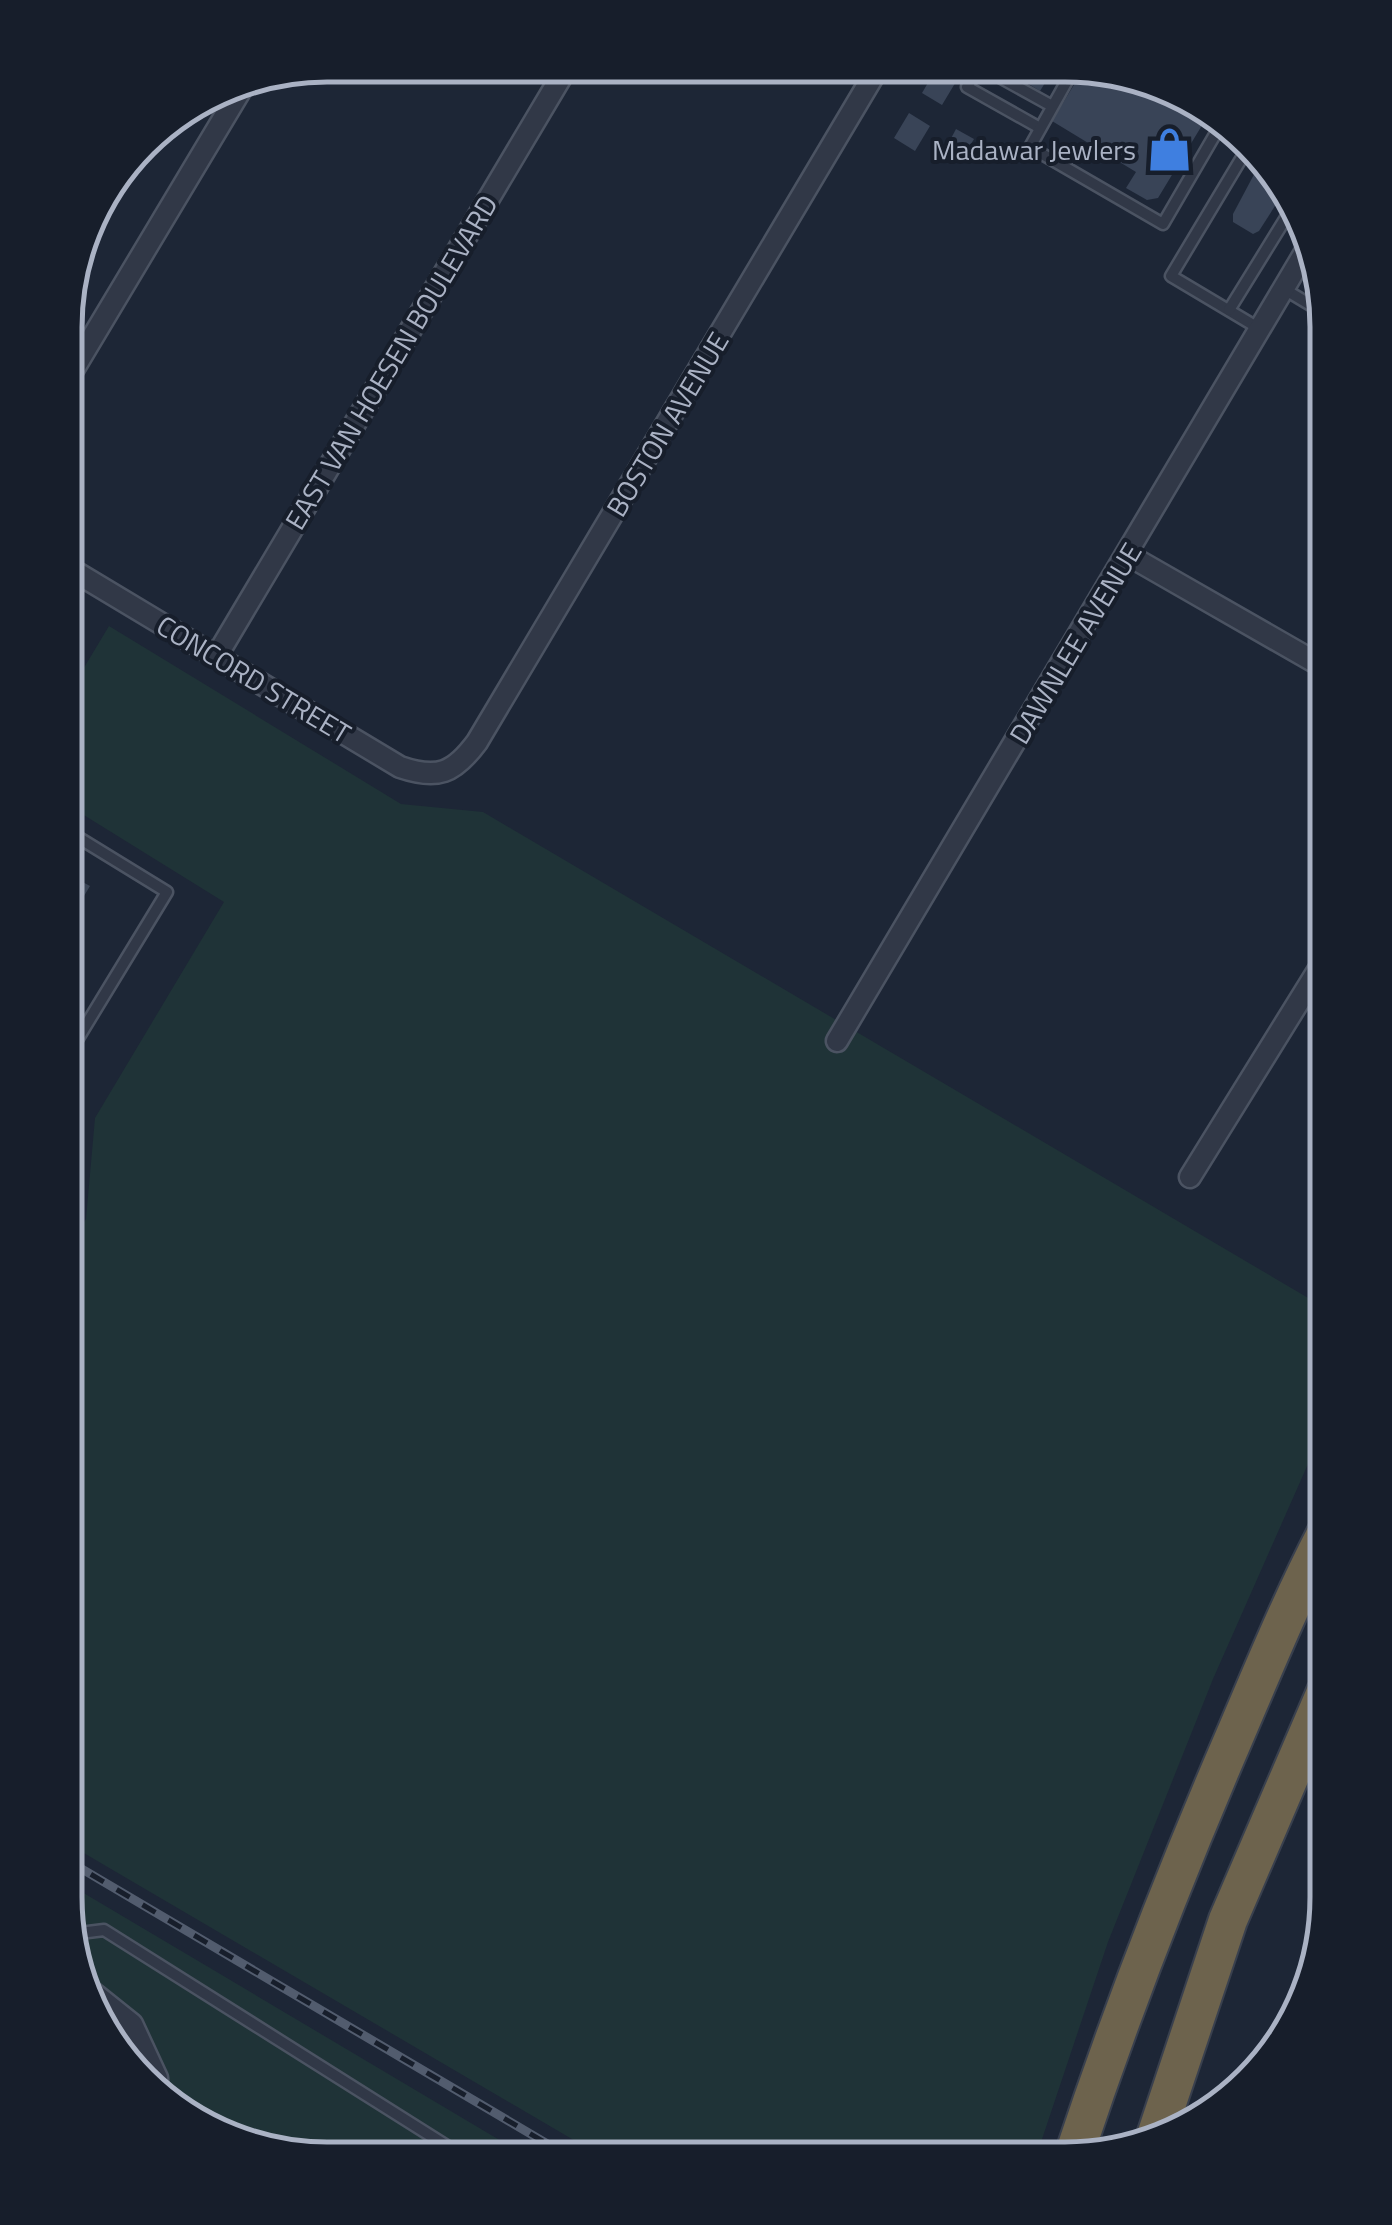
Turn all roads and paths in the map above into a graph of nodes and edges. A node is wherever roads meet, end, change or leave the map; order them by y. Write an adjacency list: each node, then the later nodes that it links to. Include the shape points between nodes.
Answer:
1 (557, 82): 20 (street, EAST VAN HOESEN BOULEVARD)
2 (870, 82): 22 (street, BOSTON AVENUE, via 478,742)
3 (969, 82): 8 (lane, via 966,87)
4 (1009, 82): 7 (lane)
5 (1067, 82): 7 (lane)
6 (233, 102): 17 (street)
7 (1052, 106): 8 (lane)
8 (1040, 128): 9 (lane, via 1030,147 1163,224)
9 (1215, 135)
10 (1242, 158): 15 (lane, via 1172,276)
11 (1284, 220): 15 (lane)
12 (1300, 261): 13 (street, DAWNLEE AVENUE)
13 (1284, 289): 14 (lane); 16 (street, DAWNLEE AVENUE)
14 (1308, 303)
15 (1229, 310): 16 (lane)
16 (1260, 329): 18 (street, DAWNLEE AVENUE)
17 (82, 355)
18 (1128, 555): 21 (street); 26 (street, DAWNLEE AVENUE)
19 (82, 576): 20 (street, CONCORD STREET)
20 (216, 657): 22 (street, CONCORD STREET, via 400,767)
21 (1310, 660)
22 (446, 772)
23 (82, 840): 25 (lane, via 167,892)
24 (1310, 984): 27 (street)
25 (82, 1032)
26 (837, 1042)
27 (1190, 1177)
28 (1309, 1556): 30 (highway)
29 (1309, 1566): 30 (highway)
30 (1300, 1584): 37 (highway, via 1118,2022)
31 (1309, 1732): 35 (highway, via 1228,1920)
32 (85, 1932): 36 (lane, via 104,1930)
33 (107, 2004): 34 (street, via 132,2024)
34 (153, 2070)
35 (1160, 2123)
36 (441, 2142)
37 (1077, 2142)

